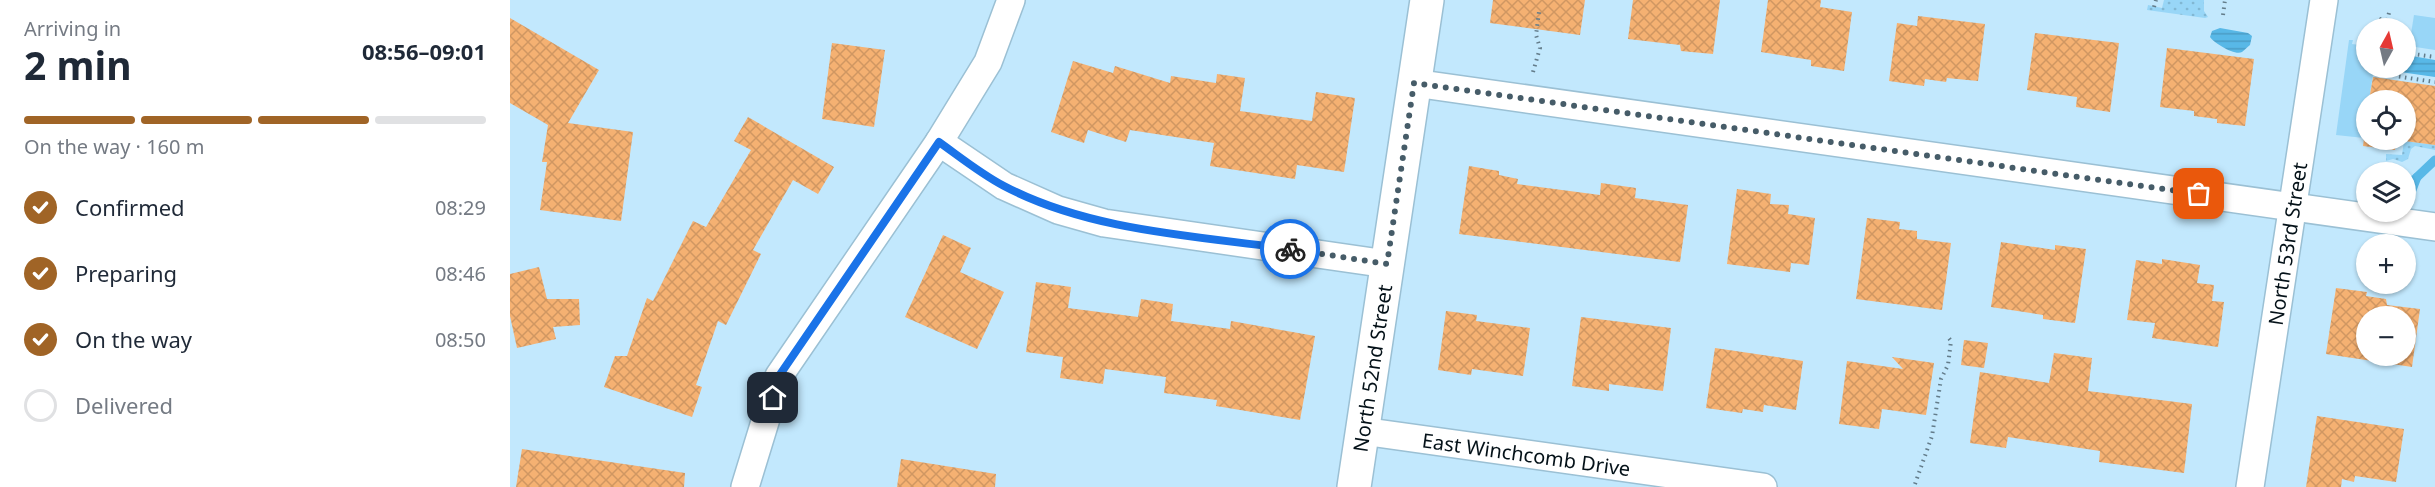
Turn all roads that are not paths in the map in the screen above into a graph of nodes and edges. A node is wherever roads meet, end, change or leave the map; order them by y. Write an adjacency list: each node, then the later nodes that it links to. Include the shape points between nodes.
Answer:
1 (1011, 0): 5 (street, via 988,62)
2 (1427, 0): 4 (street, North 52nd Street)
3 (2324, 0): 6 (street, North 53rd Street)
4 (1414, 83): 6 (street); 8 (street, North 52nd Street)
5 (939, 142): 8 (street, via 1004,186 1058,210 1104,223); 10 (street, via 779,376)
6 (2294, 207): 7 (street); 13 (street, North 53rd Street)
7 (2435, 227)
8 (1387, 264): 9 (street, North 52nd Street)
9 (1362, 431): 11 (street, North 52nd Street); 12 (street, East Winchcomb Drive)
10 (745, 487)
11 (1354, 487)
12 (1763, 487)
13 (2250, 487)

